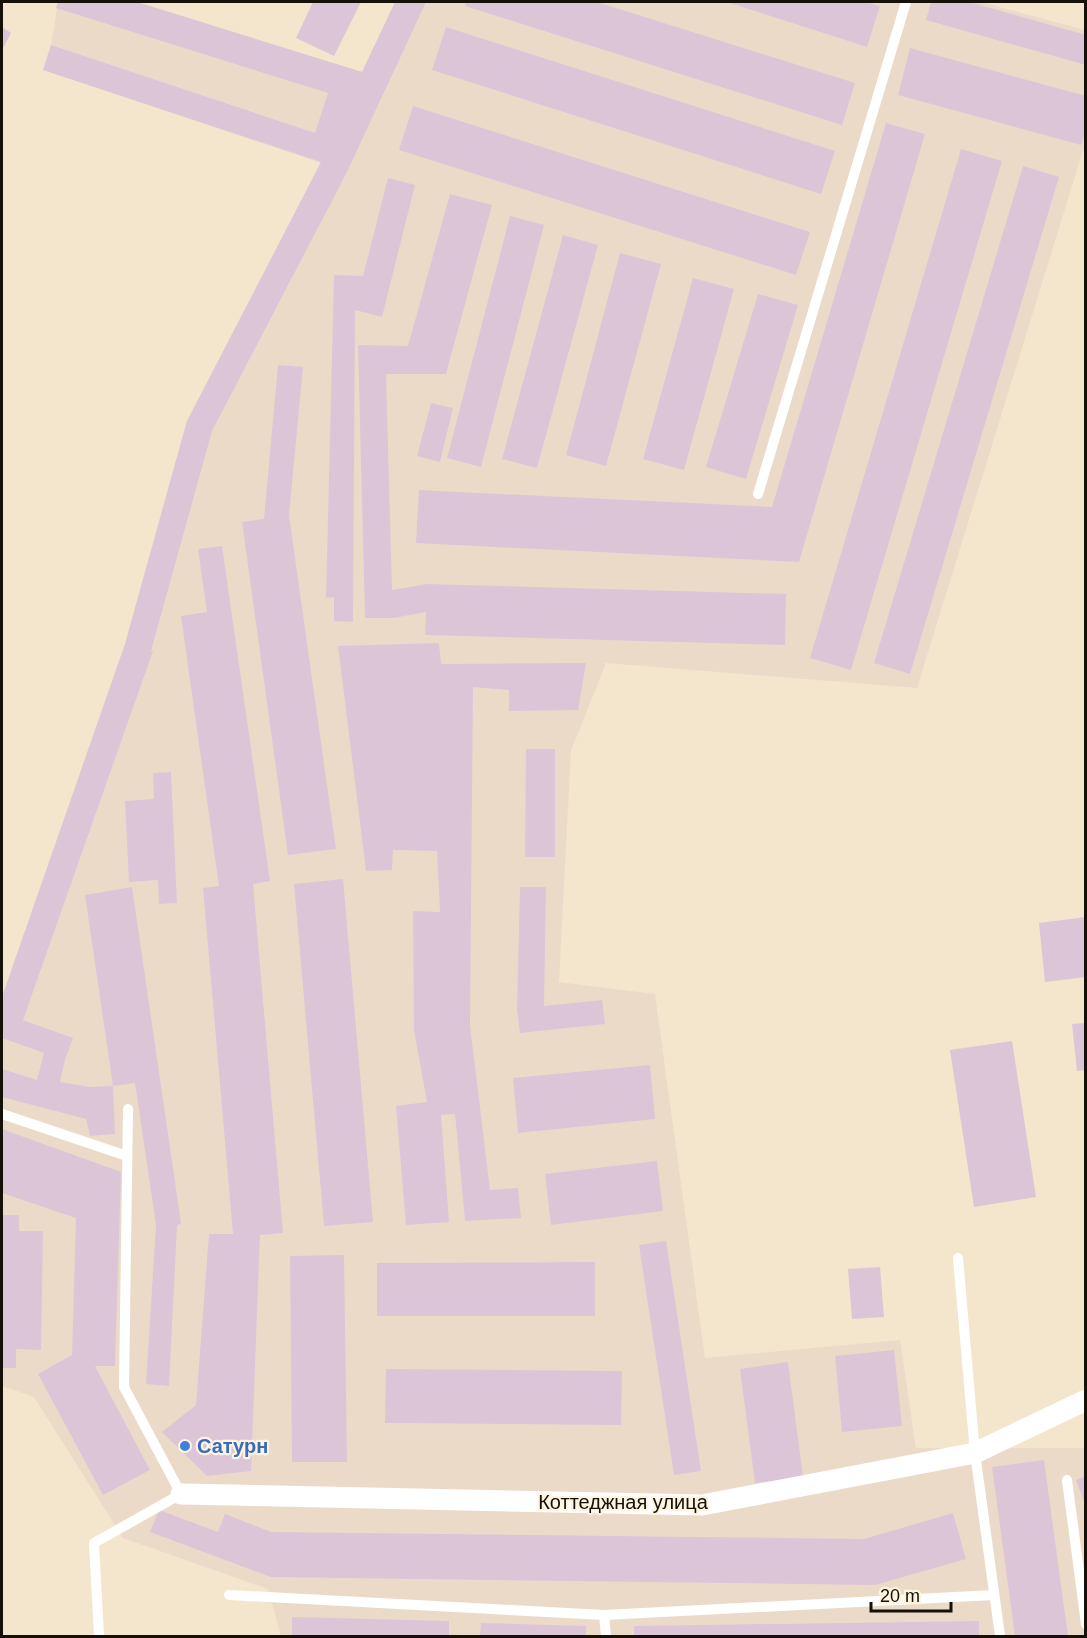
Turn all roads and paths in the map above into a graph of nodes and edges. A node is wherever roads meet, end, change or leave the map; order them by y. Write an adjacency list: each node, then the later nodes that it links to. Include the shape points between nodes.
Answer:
1 (906, 2): 2 (lane)
2 (758, 494)
3 (128, 1109): 5 (lane)
4 (2, 1114): 5 (lane)
5 (127, 1156): 10 (lane, via 124,1387)
6 (958, 1258): 8 (lane)
7 (1086, 1400): 8 (street, Коттеджная улица)
8 (975, 1453): 10 (street, Коттеджная улица, via 702,1505); 13 (lane)
9 (1067, 1479): 11 (lane)
10 (181, 1494): 16 (lane, via 94,1543)
11 (1081, 1556): 15 (lane)
12 (230, 1595): 14 (lane)
13 (994, 1595): 14 (lane); 18 (lane)
14 (604, 1615): 17 (lane)
15 (1086, 1624)
16 (99, 1636)
17 (606, 1636)
18 (1000, 1636)

